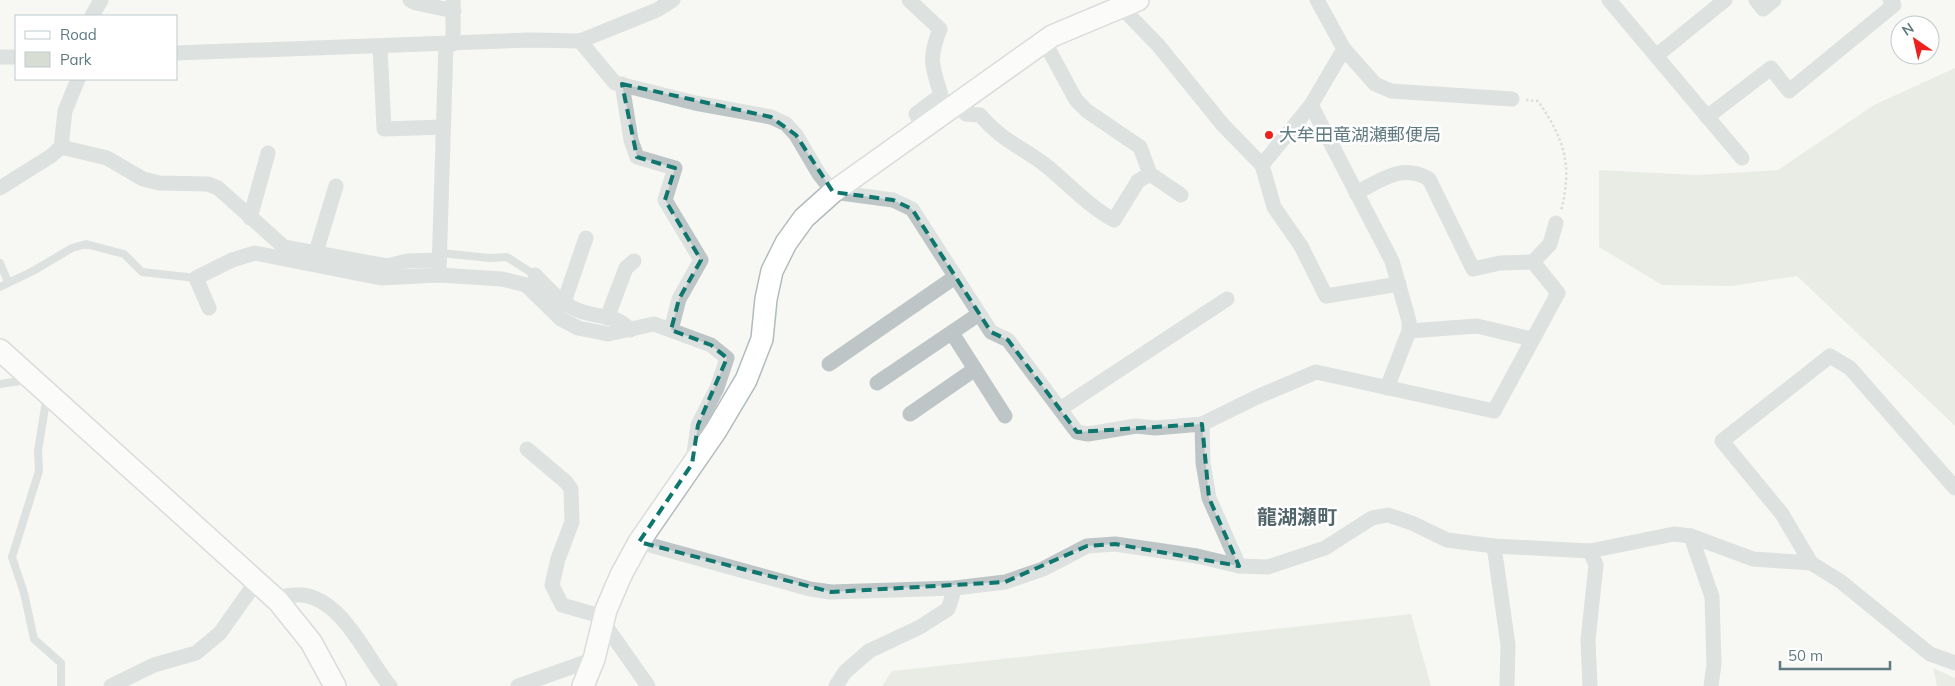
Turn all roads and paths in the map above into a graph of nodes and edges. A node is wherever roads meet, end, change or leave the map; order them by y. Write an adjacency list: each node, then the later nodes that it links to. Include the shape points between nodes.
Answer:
1 (101, 0): 13 (street)
2 (410, 0): 11 (street, via 416,3)
3 (673, 0): 14 (street, via 657,10)
4 (909, 0): 29 (street, via 940,30 932,48 932,64 941,95 916,114)
5 (1317, 0): 18 (street)
6 (1609, 0): 20 (street)
7 (1725, 0): 20 (street)
8 (1756, 0): 9 (street, via 1763,9)
9 (1774, 0)
10 (1890, 0): 28 (street, via 1894,5 1789,90 1771,68)
11 (455, 3): 16 (street)
12 (1130, 3): 15 (street); 34 (street, via 1158,45 1223,125)
13 (93, 15)
14 (580, 41): 16 (street); 24 (street, via 615,83)
15 (1044, 41): 26 (street); 35 (street, via 1076,100 1140,147)
16 (449, 44): 17 (street); 30 (street)
17 (380, 47): 19 (street); 30 (street, via 384,129)
18 (1344, 49): 25 (street, via 1375,84 1391,91); 27 (street)
19 (178, 53)
20 (1656, 56): 28 (street)
21 (0, 57): 22 (street)
22 (15, 57)
23 (78, 80): 31 (street, via 65,111)
24 (622, 84): 38 (street, via 695,103 771,117 786,124); 61 (street, via 631,140 638,157 675,168 665,200 701,260 680,299)
25 (1512, 99): 42 (path, via 1538,101 1565,149 1564,198)
26 (957, 103): 29 (street); 35 (street, via 966,114 980,115 994,132 1044,164 1102,214 1114,220 1138,181)
27 (1311, 105): 34 (street); 39 (street)
28 (1707, 117): 33 (street)
29 (924, 126): 38 (street)
30 (443, 127): 47 (street)
31 (61, 146): 37 (street, via 51,156); 41 (street, via 108,158 143,179 159,183 208,184 218,188)
32 (268, 153): 41 (street)
33 (1742, 158)
34 (1262, 165): 53 (street, via 1274,207 1301,246 1326,296)
35 (1150, 174): 40 (street)
36 (336, 186): 44 (street)
37 (0, 188)
38 (833, 192): 50 (street, via 893,200 912,210); 77 (street, via 804,218 786,243 772,271 762,339 746,380)
39 (1356, 193): 46 (street, via 1402,171 1417,172 1429,179 1473,269); 53 (street, via 1392,261)
40 (1181, 195)
41 (250, 218): 44 (street, via 284,247)
42 (1556, 223): 46 (street, via 1550,244)
43 (586, 238): 56 (street)
44 (316, 252): 47 (street, via 387,266 407,261)
45 (634, 261): 59 (street, via 626,268)
46 (1532, 262): 64 (street, via 1558,293)
47 (439, 263): 49 (lane, via 507,257); 51 (street, via 381,278 255,254 232,260); 60 (street, via 526,285 561,319 578,328 608,334)
48 (0, 264): 52 (lane)
49 (534, 275): 56 (street)
50 (955, 277): 58 (street); 66 (street)
51 (196, 278): 52 (lane, via 142,272 124,254 86,244 72,248); 57 (street)
52 (8, 282): 54 (lane)
53 (1399, 284): 62 (street)
54 (0, 286)
55 (1227, 299): 72 (street)
56 (564, 302): 59 (street, via 580,311)
57 (209, 308)
58 (979, 314): 63 (street); 72 (street, via 991,332 1008,340)
59 (607, 318): 60 (street, via 622,321)
60 (630, 330): 61 (street, via 654,324)
61 (671, 330): 77 (street, via 711,344 727,358 717,388 698,425)
62 (1409, 331): 64 (street, via 1476,326); 71 (street)
63 (952, 332): 67 (street); 68 (street)
64 (1531, 339): 71 (street, via 1494,411)
65 (0, 350): 70 (street)
66 (828, 364)
67 (975, 369): 73 (street); 74 (street)
68 (877, 383)
69 (0, 384): 70 (lane)
70 (40, 386): 85 (street); 91 (lane, via 39,471 12,557 34,639 60,663)
71 (1387, 388): 75 (street, via 1316,372)
72 (1060, 409): 75 (street, via 1077,432 1088,434 1136,426)
73 (910, 414)
74 (1005, 416)
75 (1202, 424): 84 (street, via 1203,463 1209,498)
76 (528, 449): 88 (street, via 571,489 572,522 552,585 562,605)
77 (692, 464): 80 (street)
78 (1955, 488): 83 (street, via 1850,368 1830,356 1722,441 1782,514)
79 (1691, 536): 82 (street, via 1674,534); 83 (street, via 1753,559); 101 (street, via 1712,597 1714,664)
80 (639, 542): 86 (street, via 810,589 832,592); 88 (street, via 621,575)
81 (1494, 546): 82 (street); 84 (street, via 1446,540 1412,523 1388,516 1372,518 1325,548 1268,567); 99 (street, via 1508,646)
82 (1590, 551): 100 (street, via 1596,565 1588,640)
83 (1811, 563): 90 (street, via 1840,581 1930,654)
84 (1239, 566): 86 (street, via 1197,556 1115,544 1086,546 1043,569 1005,582)
85 (256, 582): 87 (street); 92 (street, via 220,633 196,653 154,665)
86 (955, 588): 98 (street, via 948,609 920,628 869,651 845,672)
87 (274, 598): 93 (street, via 311,642); 94 (street, via 302,595 320,602 361,641)
88 (604, 619): 89 (street); 97 (street)
89 (594, 659): 95 (street); 96 (street)
90 (1955, 663)
91 (61, 686)
92 (111, 686)
93 (334, 686)
94 (390, 686)
95 (518, 686)
96 (583, 686)
97 (648, 686)
98 (836, 686)
99 (1508, 686)
100 (1590, 686)
101 (1711, 686)

